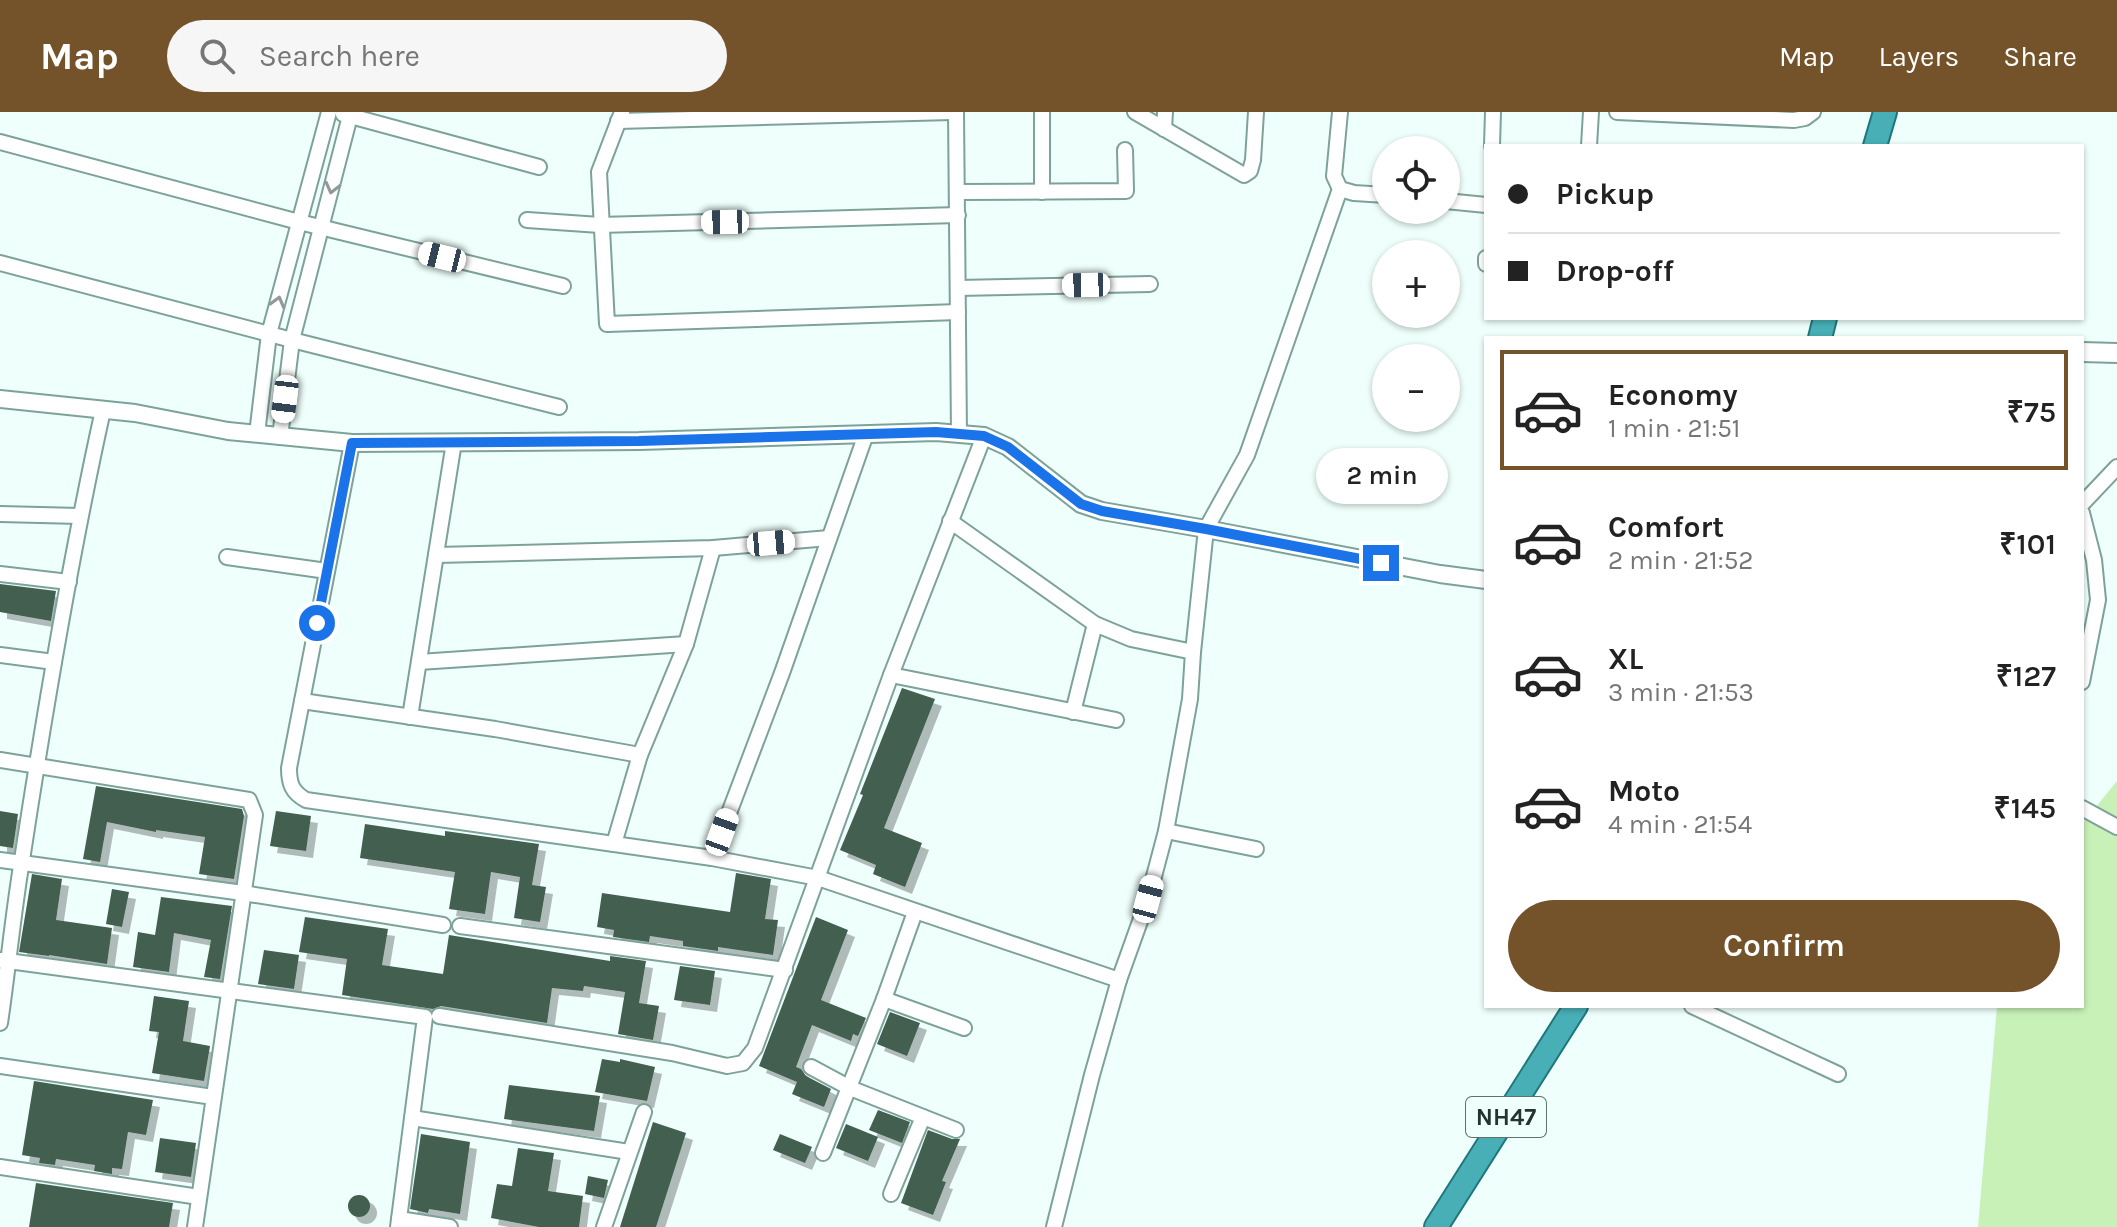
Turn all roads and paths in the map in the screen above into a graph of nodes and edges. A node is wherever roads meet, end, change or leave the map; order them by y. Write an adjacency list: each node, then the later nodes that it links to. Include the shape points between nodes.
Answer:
1 (331, 112): 13 (street); 31 (street)
2 (954, 112): 14 (street); 24 (street)
3 (1135, 112): 16 (street)
4 (1165, 112): 16 (street)
5 (1256, 112): 16 (street, via 1253,160 1244,175)
6 (1340, 112): 23 (street, via 1334,176)
7 (1493, 112): 18 (street)
8 (1591, 112): 19 (street)
9 (1617, 112): 10 (street, via 1794,120)
10 (1813, 112)
11 (1885, 112): 20 (highway)
12 (1042, 113): 25 (street)
13 (351, 114): 22 (street); 33 (street, one-way to 33)
14 (797, 114): 15 (street)
15 (620, 116): 32 (street, via 599,172)
16 (1164, 129)
17 (0, 142): 31 (street)
18 (1492, 144)
19 (1589, 144)
20 (1876, 144)
21 (1125, 150): 25 (street, via 1126,191)
22 (539, 167)
23 (1340, 189): 26 (street); 59 (street, via 1247,455)
24 (958, 192): 25 (street); 29 (street)
25 (1042, 192)
26 (1372, 194)
27 (1460, 202): 28 (street)
28 (1484, 205)
29 (958, 215): 32 (street); 37 (street)
30 (527, 220): 32 (street)
31 (299, 222): 33 (street); 39 (street, one-way to 31)
32 (600, 225): 38 (street, via 607,324)
33 (322, 228): 36 (street); 40 (street)
34 (0, 263): 39 (street)
35 (1150, 284): 37 (street)
36 (563, 286)
37 (958, 288): 38 (street)
38 (958, 312): 48 (street)
39 (269, 334): 40 (street); 46 (street)
40 (292, 340): 44 (street); 50 (street)
41 (2084, 352): 42 (main road)
42 (2117, 353)
43 (0, 399): 45 (street)
44 (559, 407)
45 (103, 410): 46 (street); 56 (street)
46 (257, 434): 50 (street)
47 (866, 434): 48 (street); 51 (street); 60 (street)
48 (959, 434): 49 (street)
49 (984, 436): 57 (street); 59 (street, via 1008,447 1081,504)
50 (280, 437): 52 (street)
51 (454, 442): 52 (street); 62 (street)
52 (352, 443): 64 (street)
53 (2117, 467): 54 (street)
54 (2084, 502)
55 (0, 514): 56 (street)
56 (80, 516): 67 (street)
57 (950, 521): 68 (street); 75 (street)
58 (2084, 521): 74 (street, via 2098,600)
59 (1206, 529): 66 (street); 70 (street)
60 (829, 538): 61 (street); 88 (street)
61 (713, 548): 62 (street); 69 (street)
62 (436, 555): 73 (street)
63 (227, 557): 64 (street)
64 (327, 571): 76 (street)
65 (0, 574): 67 (street)
66 (1484, 580)
67 (69, 582): 72 (street)
68 (1095, 624): 70 (street, via 1131,639); 77 (street)
69 (686, 644): 73 (street); 80 (street)
70 (1193, 652): 85 (street, via 1190,699)
71 (0, 655): 72 (street)
72 (54, 662): 82 (street)
73 (419, 662): 78 (street)
74 (2084, 672)
75 (891, 675): 77 (street); 91 (street)
76 (302, 701): 78 (street); 86 (street, via 289,782 306,800)
77 (1073, 712): 79 (street)
78 (410, 717): 80 (street)
79 (1116, 720)
80 (640, 755): 86 (street)
81 (0, 760): 82 (street)
82 (38, 765): 90 (street); 92 (street, via 249,800 255,815)
83 (2084, 809): 84 (street)
84 (2117, 827)
85 (1166, 831): 87 (street); 98 (street)
86 (614, 844): 88 (street)
87 (1256, 849)
88 (712, 858): 91 (street)
89 (0, 860): 90 (street)
90 (21, 863): 92 (street); 96 (street)
91 (818, 878): 93 (street); 97 (street)
92 (243, 893): 94 (street); 99 (street)
93 (915, 912): 98 (street); 100 (street)
94 (443, 925)
95 (460, 926): 97 (street)
96 (5, 961): 99 (street); 104 (street)
97 (785, 970): 103 (street, via 755,1048 743,1063 727,1066)
98 (1119, 980): 124 (street)
99 (229, 990): 110 (street); 113 (street, via 425,1017)
100 (884, 999): 105 (street); 109 (street)
101 (1575, 1008): 125 (highway, NH47)
102 (1696, 1008): 108 (street)
103 (439, 1016)
104 (0, 1023)
105 (964, 1028)
106 (0, 1066): 110 (street)
107 (811, 1067): 109 (street)
108 (1838, 1074)
109 (850, 1088): 112 (street); 116 (street)
110 (213, 1097): 119 (street)
111 (644, 1112): 115 (street)
112 (923, 1117): 114 (street); 118 (street)
113 (412, 1118): 115 (street); 120 (street)
114 (956, 1130)
115 (629, 1152): 123 (street)
116 (823, 1153)
117 (0, 1167): 119 (street)
118 (891, 1194)
119 (199, 1197): 121 (street)
120 (398, 1223): 122 (street)
121 (195, 1227)
122 (450, 1227)
123 (604, 1227)
124 (1054, 1227)
125 (1436, 1227)

